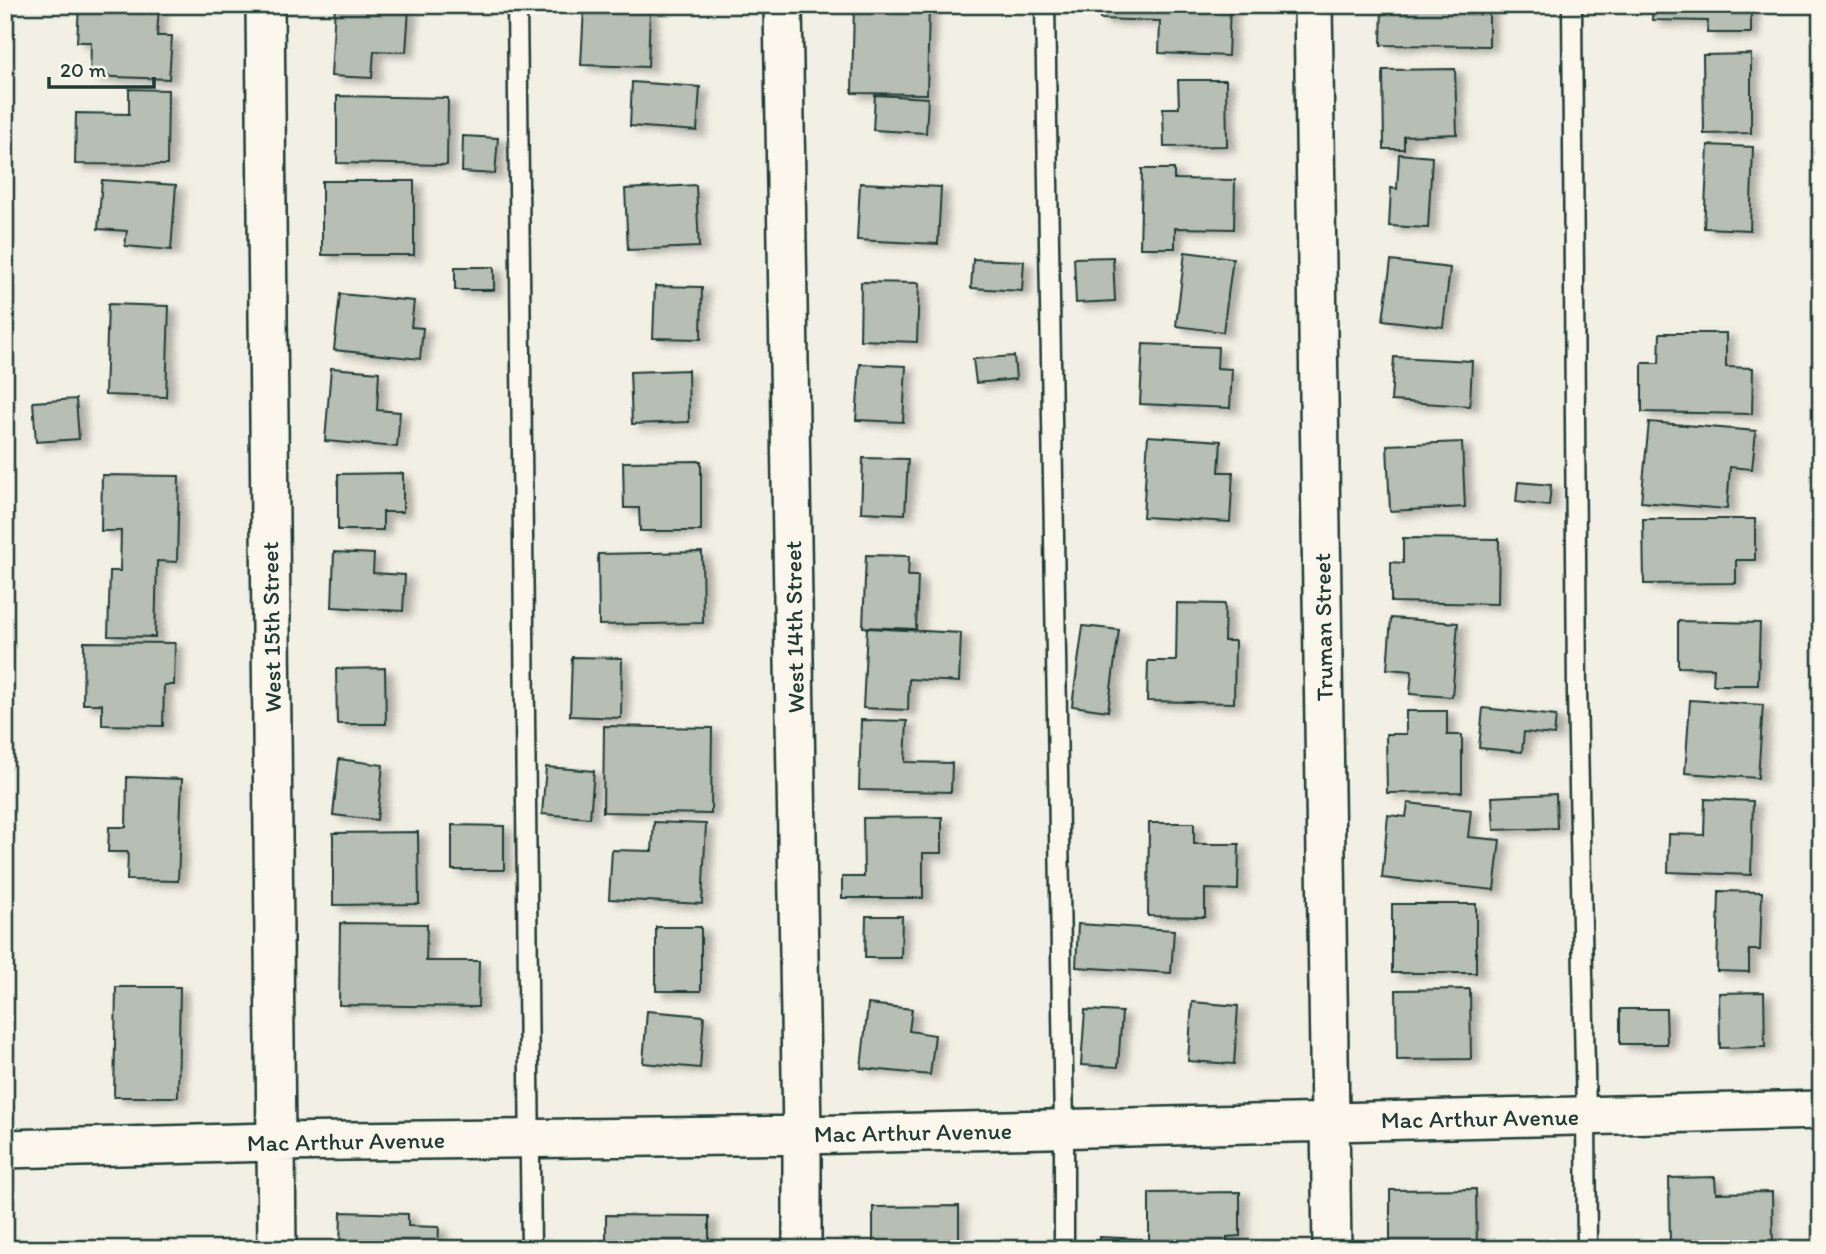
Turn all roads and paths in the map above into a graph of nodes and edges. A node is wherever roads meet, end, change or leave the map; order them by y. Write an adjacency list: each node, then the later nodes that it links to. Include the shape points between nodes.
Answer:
1 (265, 5): 13 (street, West 15th Street)
2 (516, 5): 12 (lane)
3 (783, 5): 11 (street, West 14th Street)
4 (1045, 5): 10 (lane)
5 (1313, 5): 9 (street, Truman Street)
6 (1572, 5): 8 (lane)
7 (1821, 1110): 8 (street, Mac Arthur Avenue)
8 (1586, 1116): 9 (street, Mac Arthur Avenue); 20 (lane)
9 (1330, 1122): 10 (street, Mac Arthur Avenue); 19 (street, Truman Street)
10 (1064, 1128): 11 (street, Mac Arthur Avenue); 18 (lane)
11 (802, 1135): 12 (street, Mac Arthur Avenue); 17 (street, West 14th Street)
12 (531, 1139): 13 (street, Mac Arthur Avenue); 16 (lane)
13 (276, 1142): 14 (street, Mac Arthur Avenue); 15 (street, West 15th Street)
14 (5, 1149)
15 (277, 1249)
16 (531, 1249)
17 (802, 1249)
18 (1065, 1249)
19 (1332, 1249)
20 (1587, 1249)

